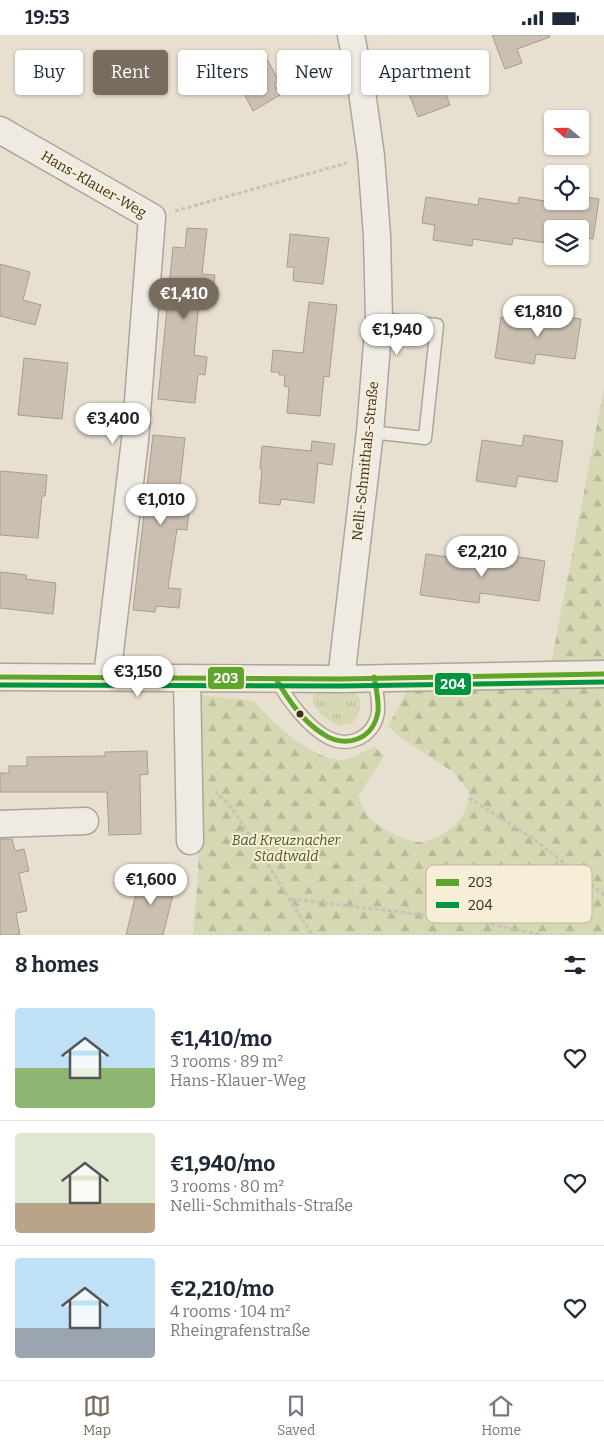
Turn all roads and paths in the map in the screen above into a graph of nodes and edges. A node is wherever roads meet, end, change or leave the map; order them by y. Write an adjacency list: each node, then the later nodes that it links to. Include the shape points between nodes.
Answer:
1 (351, 35): 3 (street, Nelli-Schmithals-Straße)
2 (0, 130): 4 (street, Hans-Klauer-Weg)
3 (371, 156): 4 (path); 5 (street, Nelli-Schmithals-Straße)
4 (152, 217): 9 (street, Hans-Klauer-Weg, via 135,440)
5 (379, 319): 6 (street, Nelli-Schmithals-Straße); 6 (lane, via 438,325 425,438)
6 (370, 432): 13 (street, Nelli-Schmithals-Straße)
7 (604, 674): 10 (street)
8 (0, 677): 9 (street)
9 (108, 677): 11 (street)
10 (374, 677): 12 (lane, via 376,719 369,731 355,741 330,739 321,733 297,710); 13 (street)
11 (187, 678): 12 (street); 14 (street)
12 (276, 679): 13 (street)
13 (341, 679)
14 (188, 770): 18 (street); 22 (path, via 232,808)
15 (469, 798): 19 (path, via 534,839)
16 (85, 821): 17 (street)
17 (0, 824)
18 (190, 841)
19 (566, 865)
20 (592, 885): 21 (path)
21 (604, 895)
22 (291, 899): 23 (path); 25 (path)
23 (426, 915)
24 (485, 923): 26 (path)
25 (312, 935)
26 (543, 935)

